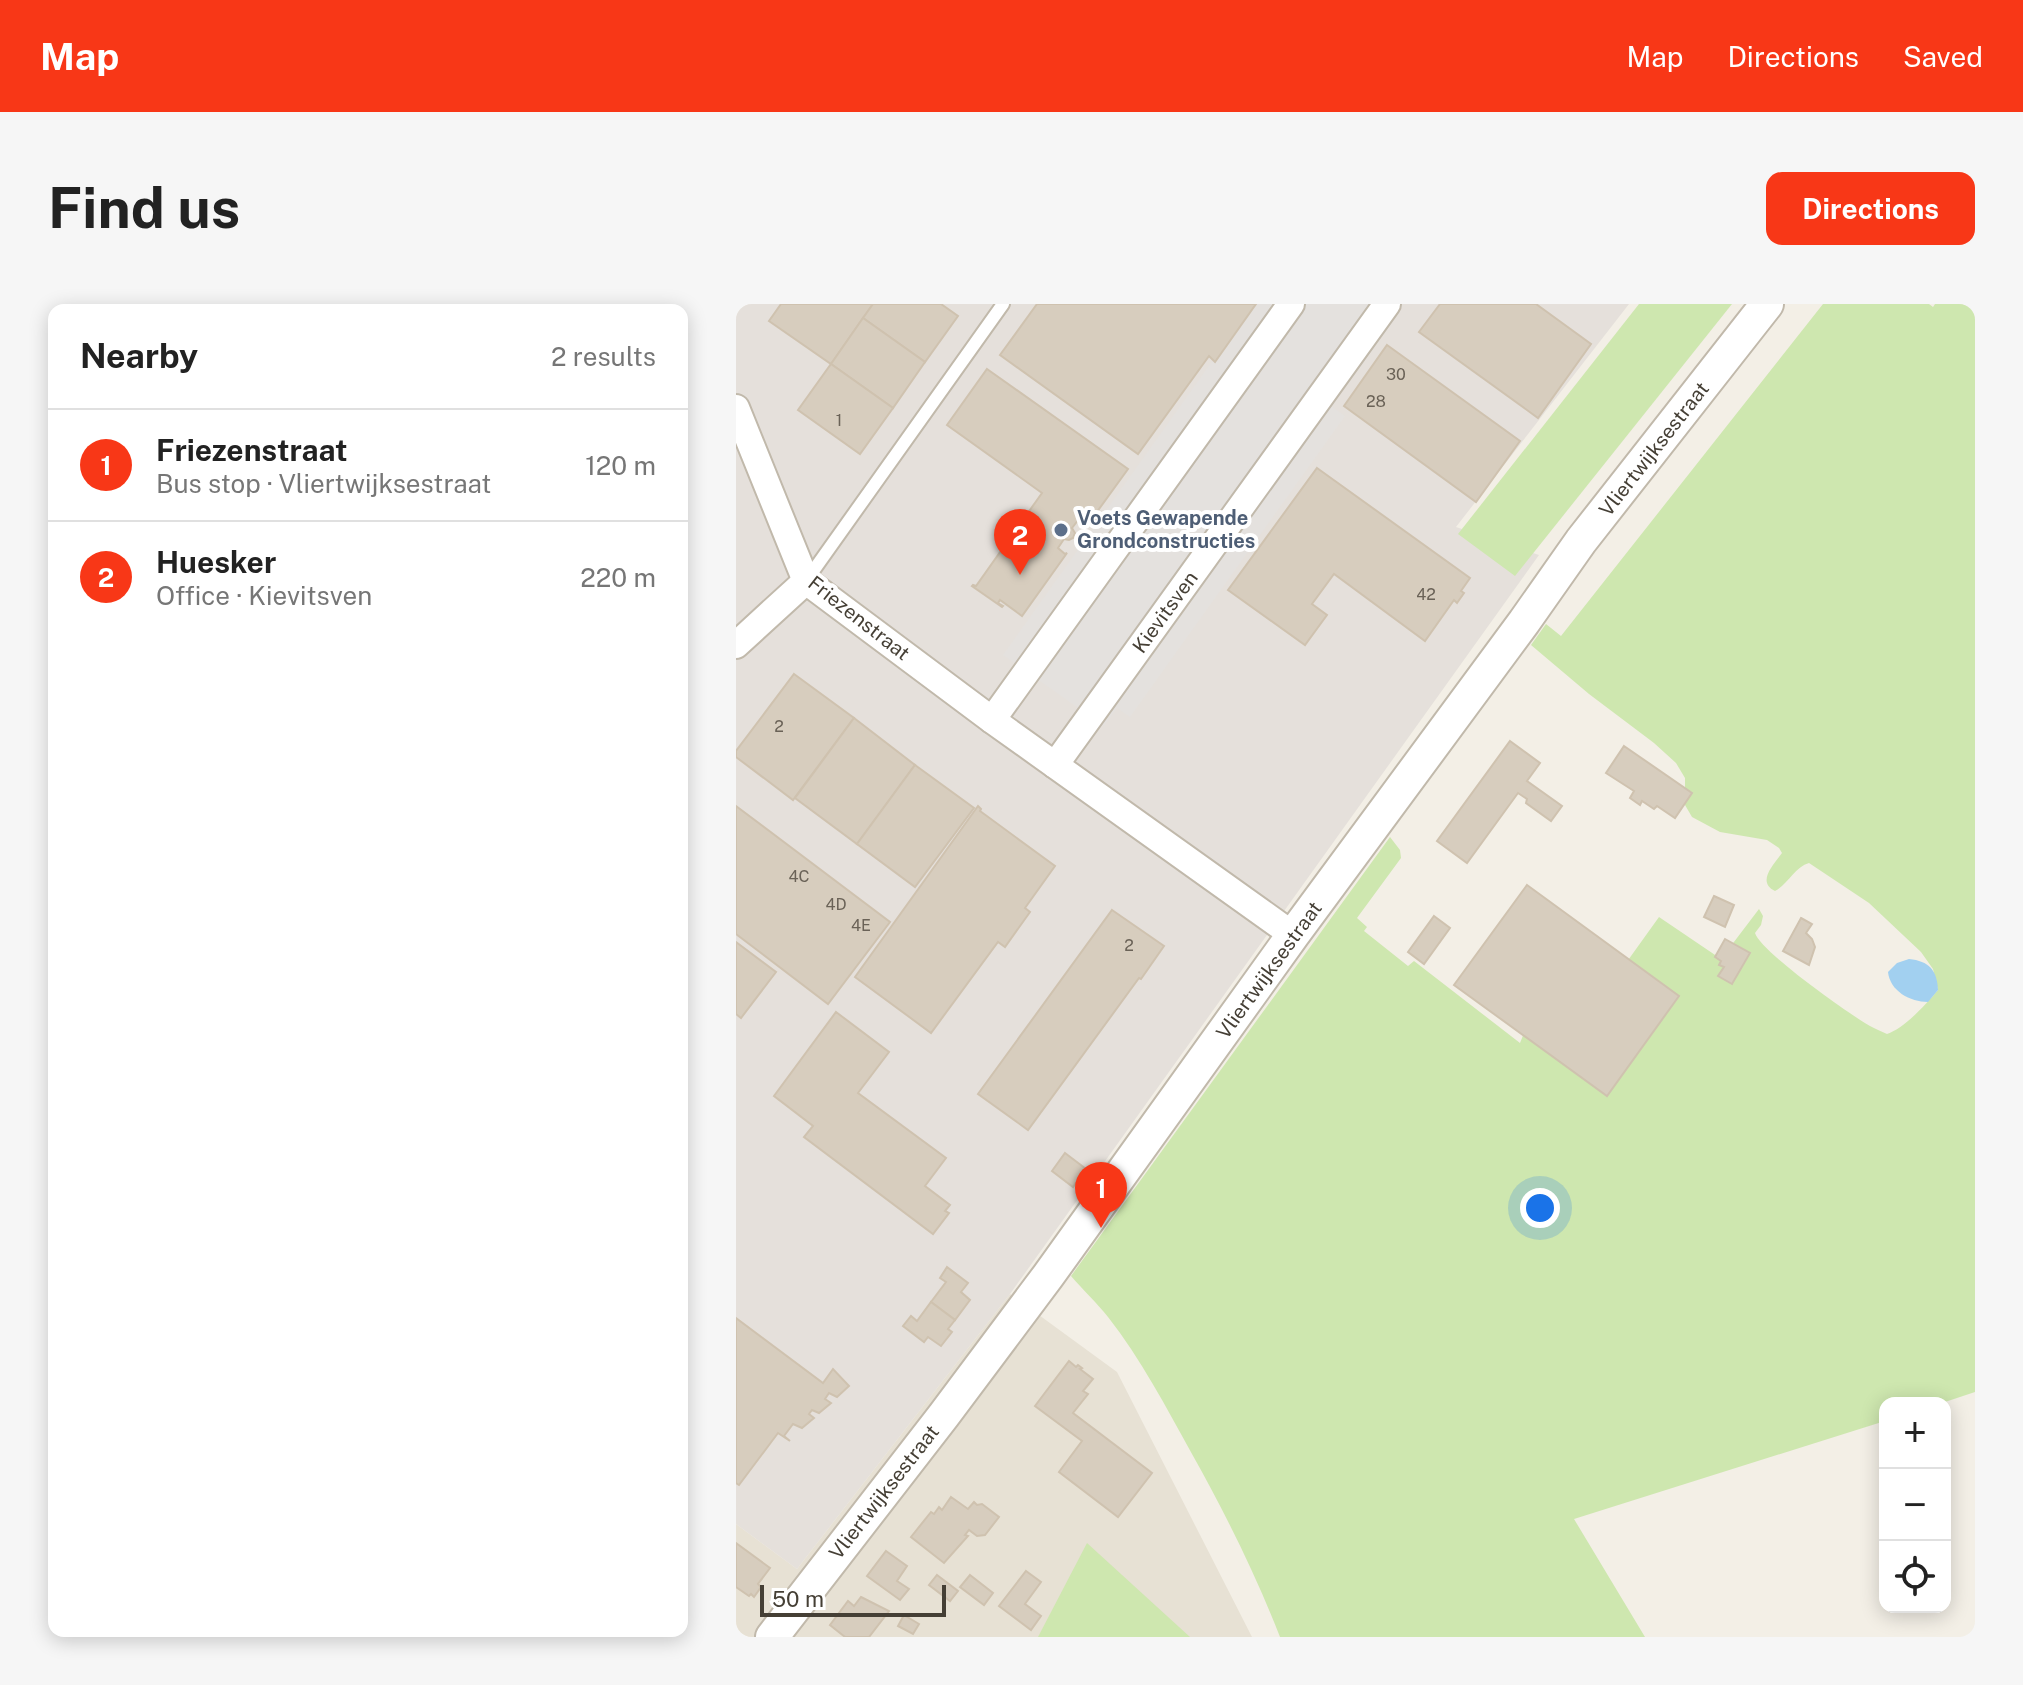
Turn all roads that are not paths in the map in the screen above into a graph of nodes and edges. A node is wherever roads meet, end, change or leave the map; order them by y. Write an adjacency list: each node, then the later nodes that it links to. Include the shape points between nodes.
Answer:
1 (1003, 304): 6 (lane)
2 (1291, 304): 8 (street)
3 (1387, 304): 9 (street, Kievitsven)
4 (1767, 304): 10 (street, Vliertwijksestraat, via 1581,541)
5 (736, 408): 6 (street, Friezenstraat)
6 (806, 581): 7 (street); 8 (street, Friezenstraat)
7 (736, 645)
8 (992, 720): 9 (street, Friezenstraat)
9 (1055, 765): 10 (street, Friezenstraat)
10 (1293, 935): 11 (street, Vliertwijksestraat, via 1048,1276)
11 (772, 1637)

